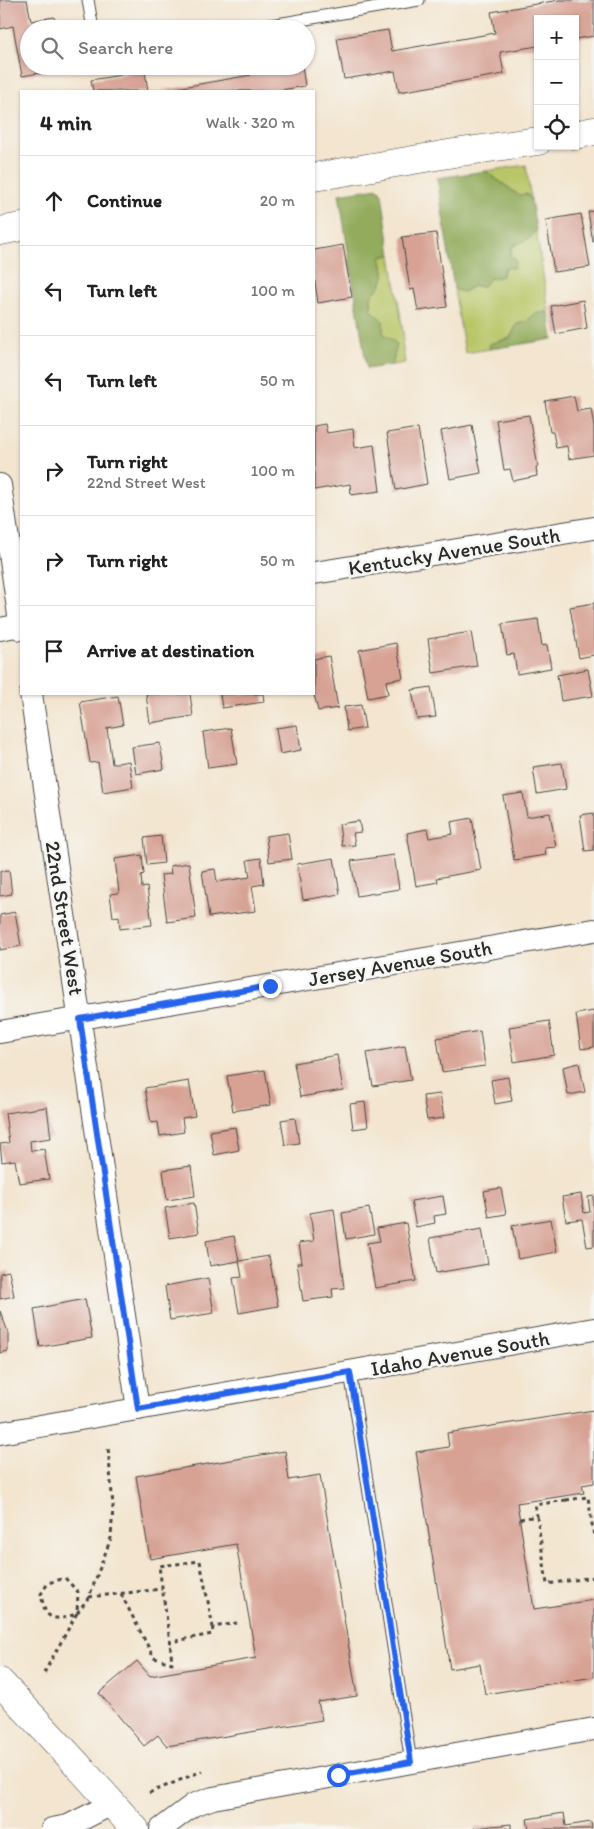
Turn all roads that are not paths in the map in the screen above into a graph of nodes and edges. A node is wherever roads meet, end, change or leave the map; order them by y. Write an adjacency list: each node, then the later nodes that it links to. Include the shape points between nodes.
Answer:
1 (88, 0): 3 (lane)
2 (419, 0): 4 (lane)
3 (91, 20)
4 (301, 20)
5 (594, 131): 6 (main road)
6 (579, 134)
7 (534, 142): 8 (main road)
8 (315, 177)
9 (20, 227): 10 (main road)
10 (0, 231)
11 (0, 485): 14 (street)
12 (594, 528): 13 (street, Kentucky Avenue South)
13 (315, 573)
14 (20, 618)
15 (20, 625): 16 (street)
16 (0, 629)
17 (31, 695): 19 (street, 22nd Street West)
18 (594, 930): 19 (street, Jersey Avenue South)
19 (80, 1019): 20 (street, Jersey Avenue South); 23 (street, 22nd Street West)
20 (0, 1032)
21 (594, 1329): 22 (street, Idaho Avenue South)
22 (350, 1372): 23 (street, Idaho Avenue South); 27 (lane)
23 (138, 1409): 24 (street, Idaho Avenue South)
24 (0, 1433)
25 (0, 1682): 28 (main road)
26 (594, 1729): 27 (street)
27 (411, 1762): 31 (street, via 213,1798 192,1805)
28 (112, 1804): 29 (street, via 68,1826); 30 (main road)
29 (52, 1829)
30 (135, 1829)
31 (161, 1829)

